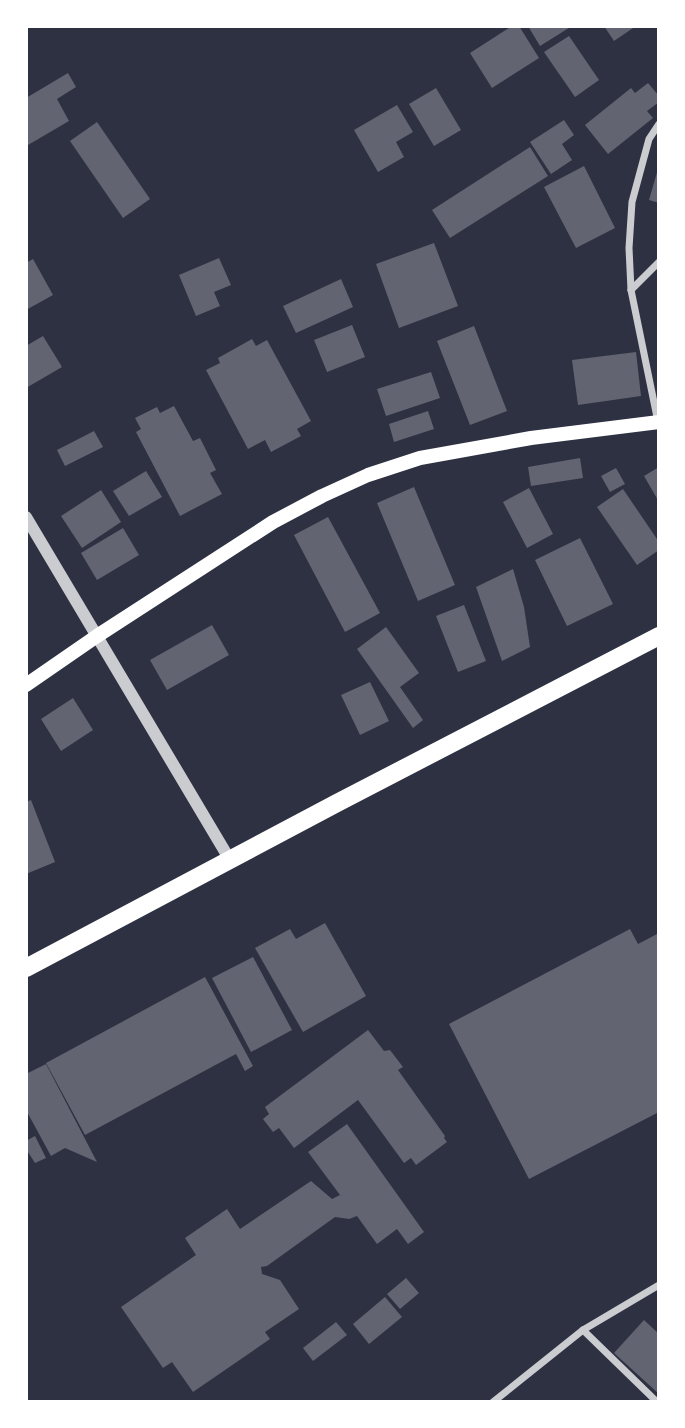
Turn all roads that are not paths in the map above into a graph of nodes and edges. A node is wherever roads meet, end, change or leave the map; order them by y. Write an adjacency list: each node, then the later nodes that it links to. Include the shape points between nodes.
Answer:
1 (659, 124): 3 (street, via 649,139 632,202)
2 (659, 262): 3 (street)
3 (631, 290): 4 (street)
4 (659, 422): 6 (main road, via 420,458 368,475 273,522)
5 (26, 517): 6 (street)
6 (97, 636): 8 (main road); 9 (street)
7 (659, 636): 9 (highway)
8 (26, 685)
9 (230, 860): 10 (highway)
10 (26, 968)
11 (659, 1285): 12 (street)
12 (583, 1331): 13 (street); 14 (street)
13 (493, 1402)
14 (657, 1402)

